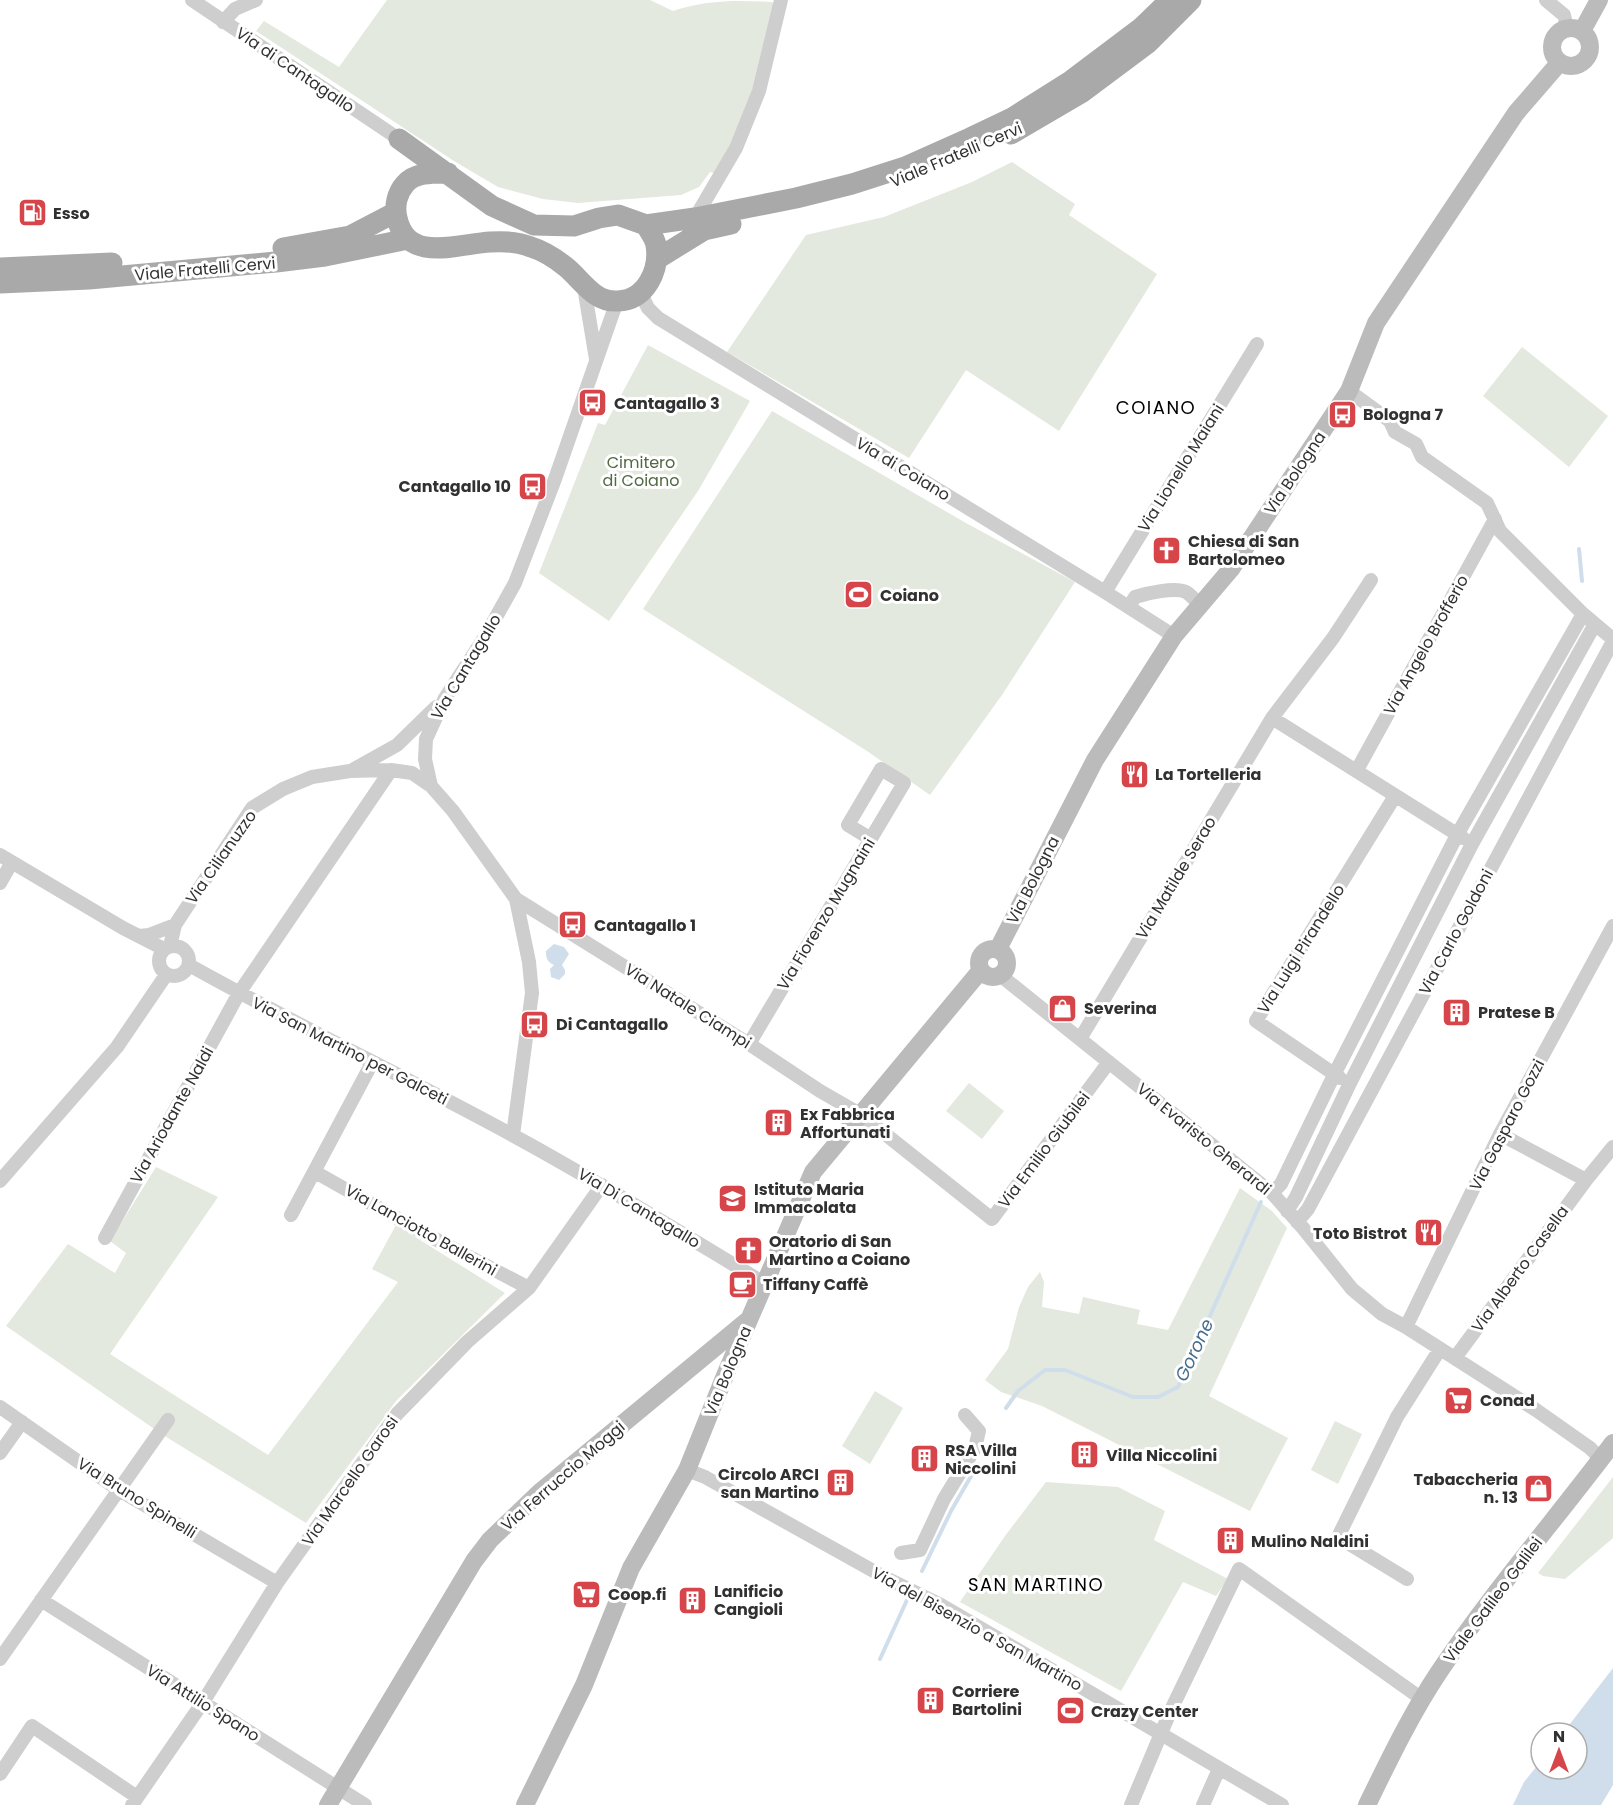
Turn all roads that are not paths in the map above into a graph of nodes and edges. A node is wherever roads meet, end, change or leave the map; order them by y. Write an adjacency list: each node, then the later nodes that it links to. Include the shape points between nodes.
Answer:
1 (183, 0): 8 (street, Via di Cantagallo)
2 (256, 0): 9 (street, via 235,9)
3 (781, 0): 16 (street, via 759,91 736,148)
4 (1170, 0): 16 (main road, Viale Fratelli Cervi, via 1141,28 1072,80 1012,118 970,138 852,184)
5 (1191, 0): 19 (main road, Viale Fratelli Cervi, via 1148,43 1082,93 1016,131 908,179 795,212 704,230)
6 (1546, 0): 10 (street)
7 (1599, 0): 10 (street)
8 (195, 2): 9 (street, Via di Cantagallo)
9 (223, 22): 12 (street, Via di Cantagallo)
10 (1574, 30): 11 (street, via 1558,34 1553,43); 11 (street, via 1588,39 1590,50 1585,59 1571,65)
11 (1560, 62): 27 (street, Via Bologna, via 1516,114 1376,323)
12 (399, 139): 13 (main road, Viale Fratelli Cervi); 14 (main road)
13 (448, 173): 14 (main road, via 424,173); 17 (main road, Viale Fratelli Cervi, via 492,206 534,225 574,226 618,215)
14 (406, 182): 15 (main road, via 397,196)
15 (396, 212): 18 (main road); 20 (main road, Viale Fratelli Cervi, via 350,236 278,249 89,265)
16 (695, 218): 17 (main road, Viale Fratelli Cervi)
17 (646, 225): 19 (main road, via 656,242)
18 (408, 238): 21 (main road, Viale Fratelli Cervi, via 276,262); 22 (main road, via 431,249 491,242 530,246 568,268)
19 (657, 259): 23 (main road)
20 (0, 268)
21 (0, 283)
22 (584, 287): 24 (main road); 26 (street, Via Cantagallo)
23 (641, 294): 24 (main road); 30 (street, Via di Coiano, via 658,318)
24 (617, 301): 26 (street, Via Cantagallo)
25 (1257, 344): 30 (street, Via Lionello Maiani)
26 (596, 364): 37 (street, Via Cantagallo, via 515,583)
27 (1349, 391): 28 (street, via 1390,421 1395,432 1416,444 1422,457 1488,503); 31 (street, Via Bologna, via 1231,569)
28 (1496, 519): 33 (street, via 1500,531); 41 (street, Via Angelo Brofferio)
29 (1371, 580): 38 (street, Via Matilde Serao)
30 (1105, 591): 32 (street, Via di Coiano)
31 (1201, 606): 32 (street, via 1185,591 1176,590 1135,597); 35 (street, Via Bologna)
32 (1129, 607): 35 (street, Via di Coiano)
33 (1583, 614): 34 (street); 44 (street)
34 (1595, 624): 36 (street); 46 (street, Via Carlo Goldoni)
35 (1174, 636): 54 (street, Via Bologna, via 1095,760)
36 (1613, 640): 77 (street, Via Carlo Goldoni, via 1308,1209)
37 (445, 698): 40 (street, via 397,746); 42 (street, Via Cantagallo, via 426,740 425,759)
38 (1272, 718): 41 (street); 60 (street, Via Matilde Serao)
39 (391, 770): 40 (street, Via Cilianuzzo); 42 (street, Via Cilianuzzo, via 412,773); 59 (street, Via Ariodante Naldi)
40 (350, 771): 50 (street, Via Cilianuzzo, via 312,777 252,808)
41 (1357, 771): 43 (street)
42 (431, 786): 49 (street)
43 (1395, 796): 44 (street); 64 (street, Via Luigi Pirandello, via 1256,1021)
44 (1457, 835): 46 (street, Via Carlo Goldoni); 64 (street)
45 (871, 839): 45 (street, Via Fiorenzo Mugnaini, via 848,825 881,769 904,783); 61 (street, Via Fiorenzo Mugnaini)
46 (1472, 844): 65 (street, Via Carlo Goldoni)
47 (6, 859): 48 (street); 52 (street)
48 (0, 883)
49 (516, 898): 61 (street, Via Natale Ciampi); 68 (street, via 532,993)
50 (174, 925): 52 (street); 53 (street, Via Cilianuzzo)
51 (1613, 926): 67 (street, Via Gasparo Gozzi)
52 (139, 936): 53 (street)
53 (167, 948): 55 (street, via 175,946 184,951); 57 (street, Via Cilianuzzo, via 159,957)
54 (998, 949): 56 (street, Via Bologna, via 981,956); 58 (street, via 1007,961)
55 (189, 965): 57 (street, via 180,975); 59 (street, Via San Martino per Galceti)
56 (981, 970): 58 (street, via 987,976); 66 (street, Via Bologna)
57 (163, 971): 72 (street, Via Cilianuzzo, via 117,1047)
58 (1000, 975): 60 (street, Via Evaristo Gherardi)
59 (239, 993): 63 (street, Via San Martino per Galceti); 78 (street, Via Ariodante Naldi)
60 (1080, 1039): 62 (street, Via Evaristo Gherardi)
61 (749, 1044): 66 (street, Via Natale Ciampi)
62 (1109, 1062): 66 (street, Via Emilio Giubilei, via 992,1219); 74 (street, Via Evaristo Gherardi)
63 (372, 1063): 68 (street, Via San Martino per Galceti); 70 (street)
64 (1334, 1074): 65 (street); 74 (street, via 1281,1184)
65 (1350, 1083): 75 (street, Via Carlo Goldoni)
66 (860, 1114): 79 (street, Via Bologna, via 813,1172)
67 (1500, 1134): 71 (street); 82 (street, Via Gasparo Gozzi)
68 (513, 1135): 73 (street, Via Di Cantagallo)
69 (1613, 1147): 71 (street, Via Alberto Casella)
70 (315, 1172): 76 (street); 80 (street, Via Lanciotto Ballerini)
71 (1586, 1180): 85 (street, Via Alberto Casella)
72 (0, 1181)
73 (602, 1185): 79 (street, Via Di Cantagallo); 80 (street, Via Marcello Garosi)
74 (1272, 1193): 75 (street, Via Evaristo Gherardi)
75 (1287, 1211): 77 (street, Via Evaristo Gherardi)
76 (291, 1215)
77 (1297, 1222): 82 (street, Via Evaristo Gherardi, via 1352,1289 1382,1314)
78 (105, 1238)
79 (764, 1283): 81 (street, Via Bologna)
80 (529, 1288): 98 (street, Via Marcello Garosi, via 466,1342 397,1414)
81 (750, 1318): 84 (street, Via Ferruccio Moggi); 86 (street, Via Bologna)
82 (1406, 1327): 83 (street, Via Evaristo Gherardi)
83 (1440, 1349): 85 (street, Via Evaristo Gherardi); 97 (street, via 1397,1417 1338,1537)
84 (700, 1359): 86 (street, via 717,1363); 107 (street, Via Ferruccio Moggi, via 539,1493 490,1540)
85 (1455, 1359): 93 (street, Via Evaristo Gherardi, via 1536,1410)
86 (726, 1373): 94 (street, Via Bologna)
87 (0, 1407): 90 (street, Via Bruno Spinelli)
88 (965, 1414): 96 (street, via 979,1431 975,1448 944,1499 920,1550)
89 (168, 1419): 95 (street)
90 (22, 1422): 92 (street); 95 (street, Via Bruno Spinelli)
91 (1613, 1443): 93 (street, Viale Galileo Galilei)
92 (0, 1453)
93 (1601, 1459): 101 (street, Viale Galileo Galilei, via 1439,1671)
94 (687, 1470): 103 (street, Via del Bisenzio a San Martino, via 941,1605); 111 (street, Via Bologna, via 631,1568 584,1685)
95 (119, 1490): 98 (street, Via Bruno Spinelli); 99 (street)
96 (901, 1553)
97 (1407, 1579)
98 (277, 1583): 102 (street, Via Marcello Garosi)
99 (41, 1600): 100 (street); 102 (street, Via Attilio Spano)
100 (0, 1659)
101 (1422, 1699): 103 (street, via 1239,1569); 104 (street, Viale Galileo Galilei)
102 (203, 1702): 107 (street, Via Attilio Spano); 108 (street, Via Marcello Garosi)
103 (1161, 1734): 105 (street, Via del Bisenzio a San Martino); 112 (street)
104 (1386, 1766): 115 (street, Viale Galileo Galilei); 116 (street, Viale Galileo Galilei)
105 (1220, 1769): 113 (street); 114 (street, Via del Bisenzio a San Martino)
106 (0, 1774): 108 (street, via 32,1726)
107 (337, 1788): 109 (street, Via Ferruccio Moggi); 110 (street, Via Attilio Spano)
108 (135, 1801)
109 (328, 1805)
110 (365, 1805)
111 (525, 1805)
112 (1131, 1805)
113 (1203, 1805)
114 (1282, 1805)
115 (1367, 1805)
116 (1380, 1805)

